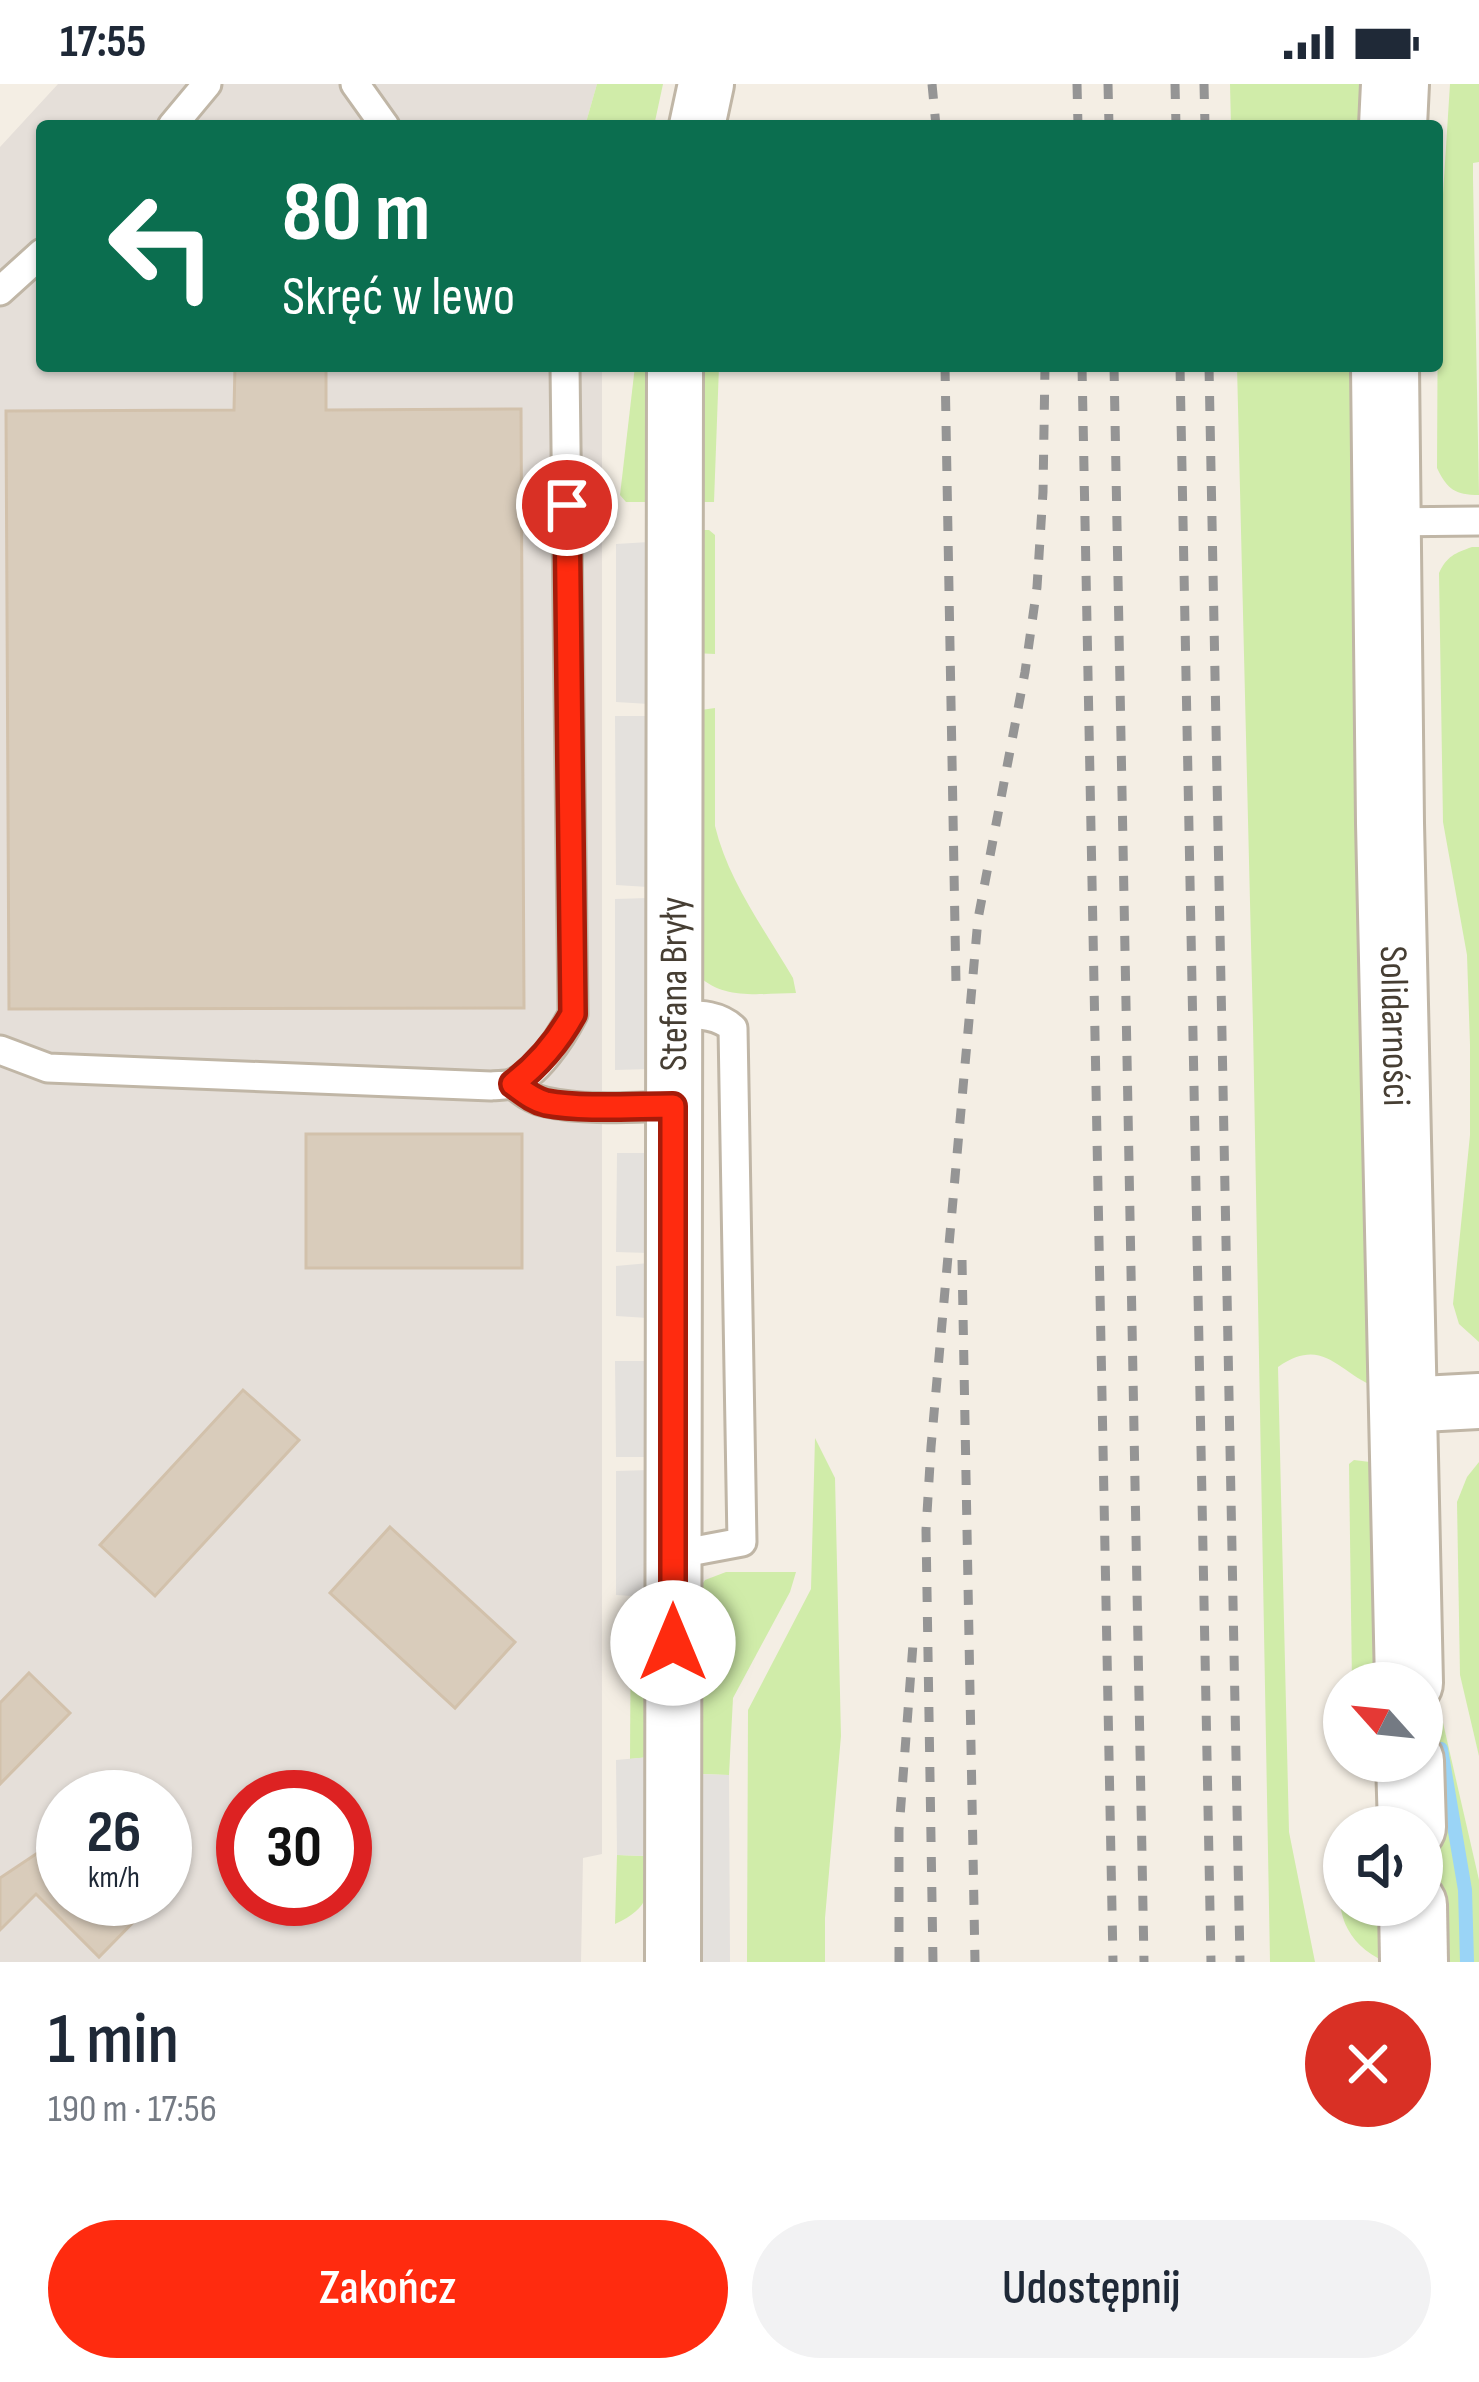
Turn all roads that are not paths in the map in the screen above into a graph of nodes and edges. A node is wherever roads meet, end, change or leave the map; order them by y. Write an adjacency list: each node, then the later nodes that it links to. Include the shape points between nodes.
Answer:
1 (207, 84): 5 (lane)
2 (355, 84): 6 (lane)
3 (706, 84): 7 (street)
4 (1395, 84): 8 (street)
5 (177, 120)
6 (381, 120)
7 (698, 120)
8 (1393, 120)
9 (36, 258): 10 (lane)
10 (0, 291)
11 (565, 372): 18 (lane, via 573,1014 558,1042)
12 (675, 372): 16 (street, Stefana Bryły)
13 (1385, 372): 15 (street, Solidarności)
14 (1479, 520): 15 (lane)
15 (1386, 522): 21 (street, Solidarności)
16 (673, 1014): 19 (street, Stefana Bryły); 22 (lane, via 712,1016 733,1028 742,1542)
17 (0, 1049): 18 (lane, via 48,1068)
18 (513, 1084): 19 (lane, via 547,1103)
19 (673, 1106): 22 (street, Stefana Bryły)
20 (1479, 1401): 21 (street)
21 (1403, 1405): 23 (street, Solidarności)
22 (673, 1555): 25 (street, Stefana Bryły)
23 (1409, 1662)
24 (1413, 1926): 26 (street)
25 (673, 1962)
26 (1414, 1962)

